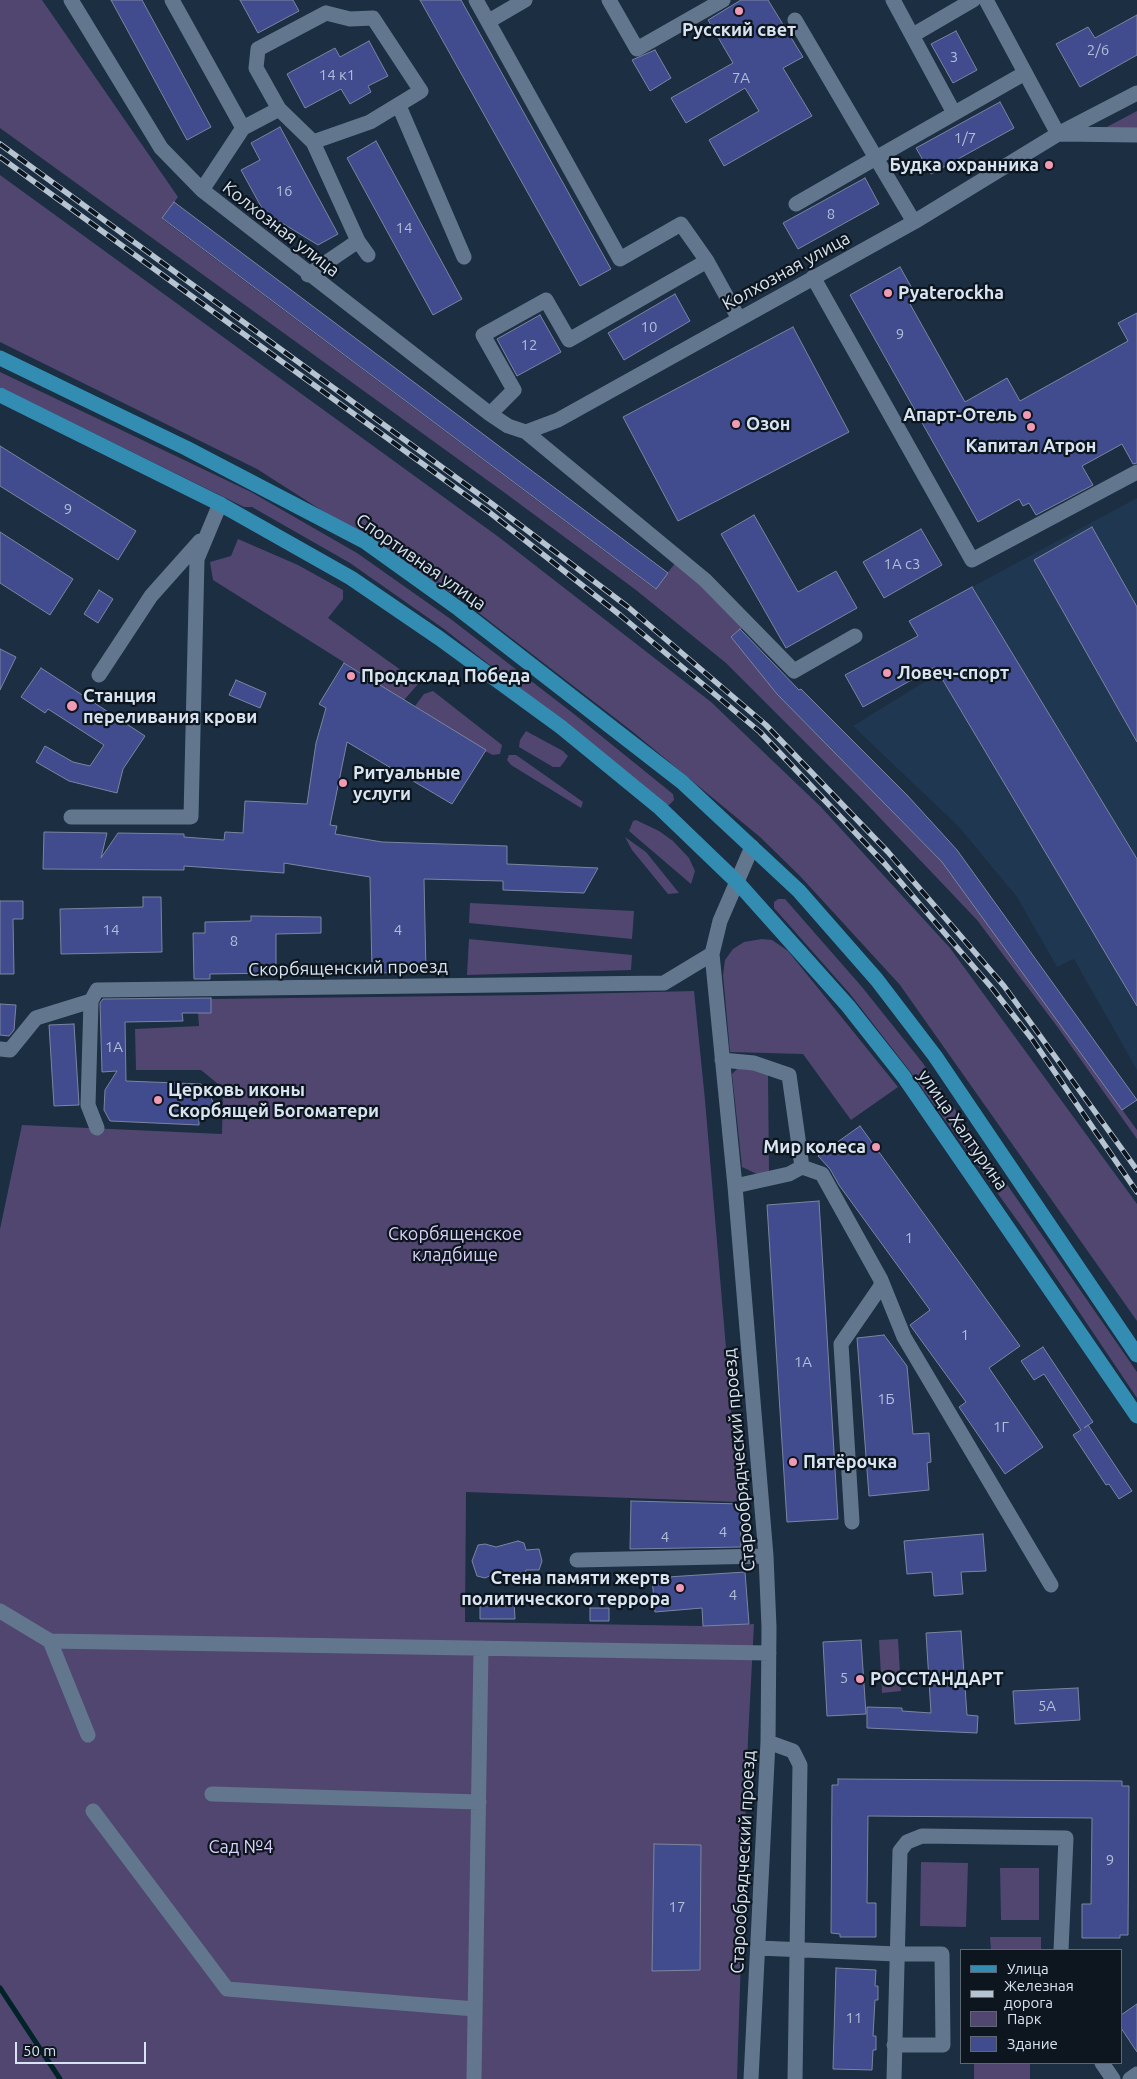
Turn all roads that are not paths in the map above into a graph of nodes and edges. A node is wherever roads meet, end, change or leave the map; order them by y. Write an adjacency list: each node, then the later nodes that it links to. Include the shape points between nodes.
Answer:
1 (70, 0): 23 (street, Колхозная улица, via 161,148)
2 (172, 0): 18 (street)
3 (476, 0): 11 (street)
4 (525, 0): 11 (street)
5 (609, 0): 6 (street, via 637,49)
6 (723, 0)
7 (893, 0): 12 (street)
8 (973, 0): 12 (street)
9 (986, 0): 13 (street)
10 (795, 20): 22 (street)
11 (489, 22): 29 (street, via 620,258 681,224)
12 (913, 35): 17 (street)
13 (1025, 72): 17 (street); 19 (street)
14 (1137, 93): 19 (street, Колхозная улица)
15 (399, 106): 16 (street, via 421,91 373,18 350,19 326,14 258,49 256,68); 21 (street, via 361,125); 28 (street)
16 (279, 109): 18 (street); 21 (street)
17 (954, 113): 22 (street)
18 (243, 128): 23 (street)
19 (1058, 134): 20 (street); 25 (street, Колхозная улица)
20 (1137, 135)
21 (313, 142): 26 (street)
22 (876, 158): 24 (street); 25 (street)
23 (202, 190): 30 (street, Колхозная улица)
24 (796, 204)
25 (914, 222): 31 (street, Колхозная улица)
26 (358, 240): 27 (street); 30 (street)
27 (368, 255)
28 (464, 257)
29 (707, 262): 32 (street); 35 (street, via 569,340 557,332 546,300 483,335 514,390)
30 (308, 275): 35 (street, Колхозная улица)
31 (813, 277): 32 (street, Колхозная улица); 37 (street, via 972,560)
32 (738, 318): 36 (street, Колхозная улица, via 558,420)
33 (0, 358): 43 (main road, Спортивная улица, via 186,448 364,541 581,702 682,782)
34 (0, 395): 38 (main road)
35 (490, 414): 36 (street, Колхозная улица, via 508,426)
36 (526, 432): 40 (street, Колхозная улица, via 705,580 794,671)
37 (1137, 472)
38 (220, 504): 39 (street); 44 (main road, via 351,578 561,727 660,808)
39 (208, 531): 41 (street, via 151,596); 42 (street, via 197,559 191,817)
40 (855, 636)
41 (99, 675)
42 (71, 817)
43 (752, 847): 44 (street, Старообрядческий проезд); 53 (main road, улица Халтурина, via 799,891 936,1056)
44 (738, 883): 45 (street, Старообрядческий проезд, via 720,922); 54 (main road, улица Халтурина, via 848,1006 904,1077)
45 (712, 954): 46 (street, Скорбященский проезд, via 664,983 97,990); 48 (street, Старообрядческий проезд)
46 (91, 1001): 47 (street, Скорбященский проезд, via 36,1018 10,1050); 49 (street, via 88,1105)
47 (0, 1049)
48 (722, 1060): 50 (street, via 754,1063 789,1075); 51 (street, Старообрядческий проезд)
49 (97, 1128)
50 (802, 1167): 51 (street, via 789,1174); 52 (street, via 822,1174)
51 (735, 1186): 56 (street, Старообрядческий проезд)
52 (881, 1280): 55 (street, via 881,1286 841,1344); 58 (street, via 904,1337)
53 (1137, 1355)
54 (1137, 1416)
55 (852, 1522)
56 (766, 1556): 57 (street); 62 (street, Старообрядческий проезд)
57 (578, 1560)
58 (1051, 1585)
59 (0, 1612): 60 (street)
60 (50, 1641): 61 (street); 63 (street)
61 (481, 1648): 62 (street); 66 (street)
62 (769, 1653): 64 (street, Старообрядческий проезд)
63 (88, 1735)
64 (768, 1742): 68 (street, Старообрядческий проезд); 69 (street, via 793,1751 800,1765)
65 (212, 1794): 66 (street)
66 (479, 1802): 72 (street)
67 (93, 1811): 72 (street, via 227,1989)
68 (759, 1948): 69 (street); 77 (street, Старообрядческий проезд)
69 (797, 1949): 71 (street); 78 (street)
70 (1061, 1949): 71 (street, via 1066,1838 922,1836 907,1842 900,1851)
71 (896, 1954): 73 (street); 73 (street, via 942,1954 943,2045)
72 (475, 2009): 76 (street)
73 (894, 2045): 79 (street)
74 (1103, 2064): 80 (street)
75 (1137, 2074): 81 (street)
76 (474, 2079)
77 (751, 2079)
78 (795, 2079)
79 (894, 2079)
80 (1114, 2079)
81 (1130, 2079)

